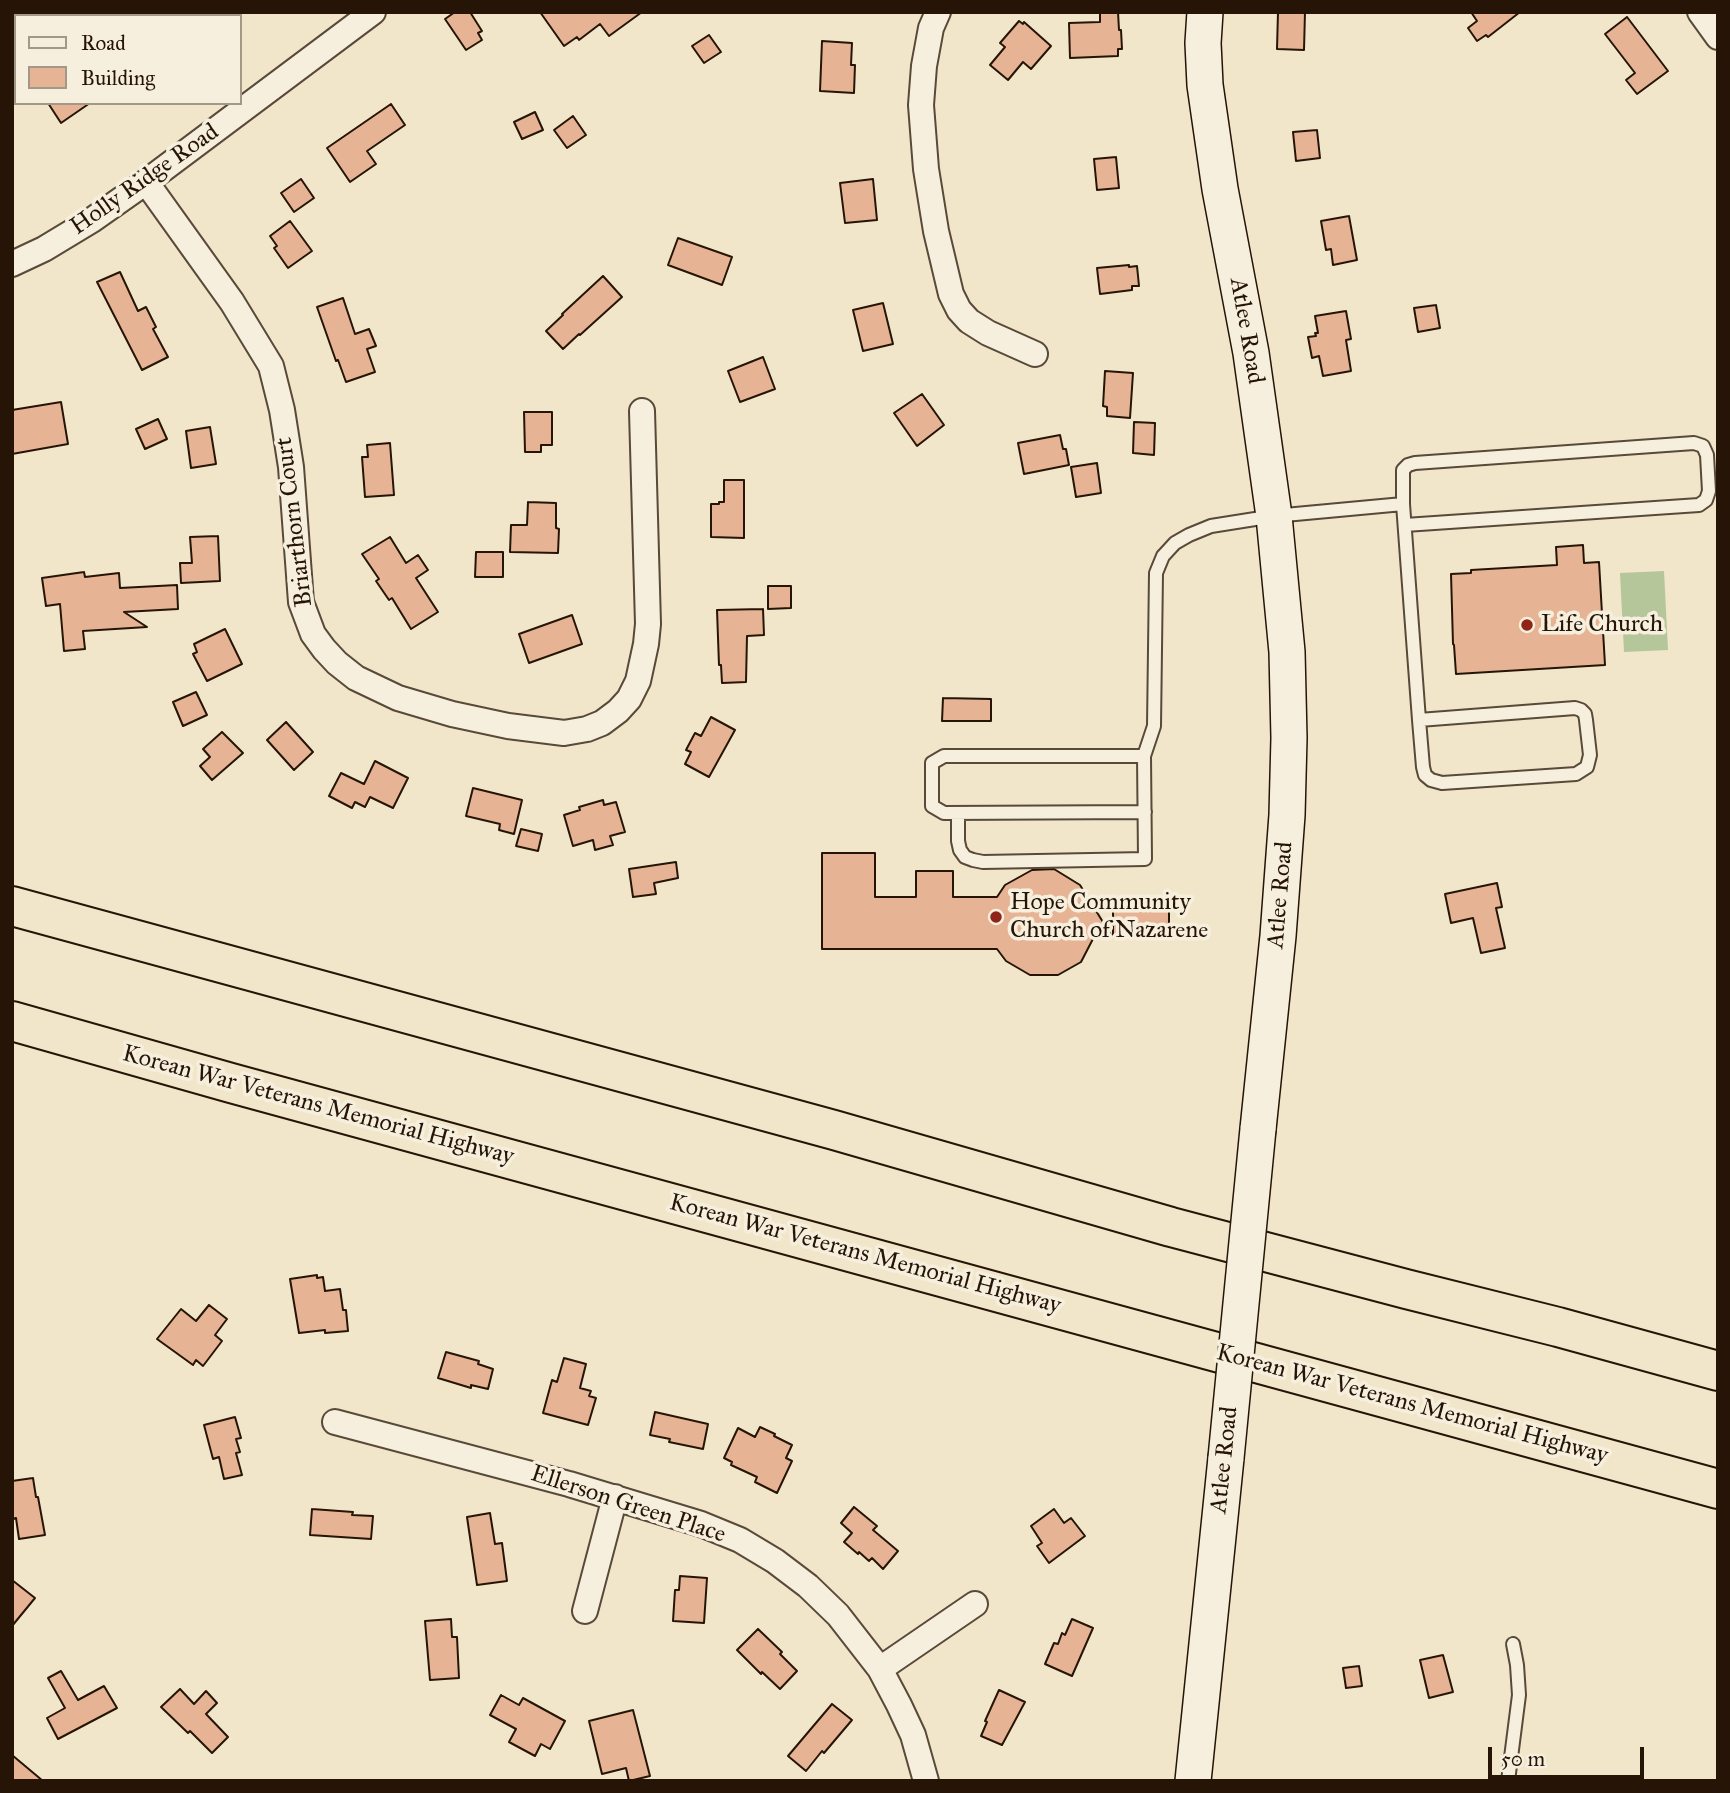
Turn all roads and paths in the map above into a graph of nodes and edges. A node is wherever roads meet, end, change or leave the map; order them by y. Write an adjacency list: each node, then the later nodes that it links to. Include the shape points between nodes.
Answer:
1 (373, 12): 6 (street, Holly Ridge Road)
2 (938, 12): 8 (street, via 923,66 921,105 926,169 951,294 969,321)
3 (1205, 12): 11 (main road, Atlee Road, via 1205,85)
4 (1700, 12): 5 (street)
5 (1718, 37)
6 (146, 182): 7 (street, Holly Ridge Road, via 44,250); 9 (street, Briarthorn Court, via 232,302 271,366 291,467 298,580 309,625 324,649 355,678 398,698 452,715 564,733 602,723 629,699 638,681 648,624)
7 (12, 264)
8 (1035, 354)
9 (642, 411)
10 (1403, 504): 11 (lane); 12 (lane); 12 (lane, via 1403,470 1415,463 1694,443 1703,446 1707,455 1709,491 1699,505)
11 (1274, 516): 14 (lane, via 1211,526 1175,543 1163,556 1156,573 1154,726); 28 (main road, Atlee Road, bridge, via 1287,652 1287,815)
12 (1405, 525): 13 (lane)
13 (1419, 720): 13 (lane, via 1425,775 1442,783 1576,774 1587,767 1590,755 1585,714 1575,708)
14 (1144, 756): 15 (lane); 16 (lane, via 944,756 932,764 932,806 944,813)
15 (1144, 812): 16 (lane); 16 (lane, via 1145,859 983,862 965,857 960,850)
16 (958, 813)
17 (12, 906): 19 (highway, via 834,1130 1171,1227)
18 (12, 1021): 21 (highway, Korean War Veterans Memorial Highway)
19 (1718, 1371)
20 (335, 1422): 22 (street, Ellerson Green Place)
21 (1718, 1489)
22 (615, 1497): 24 (street); 26 (street, Ellerson Green Place, via 701,1524 775,1561 838,1615)
23 (975, 1604): 26 (street)
24 (585, 1611)
25 (1513, 1644): 29 (lane, via 1519,1695)
26 (880, 1669): 27 (street, Ellerson Green Place, via 913,1735)
27 (926, 1781)
28 (1193, 1781)
29 (1508, 1781)

